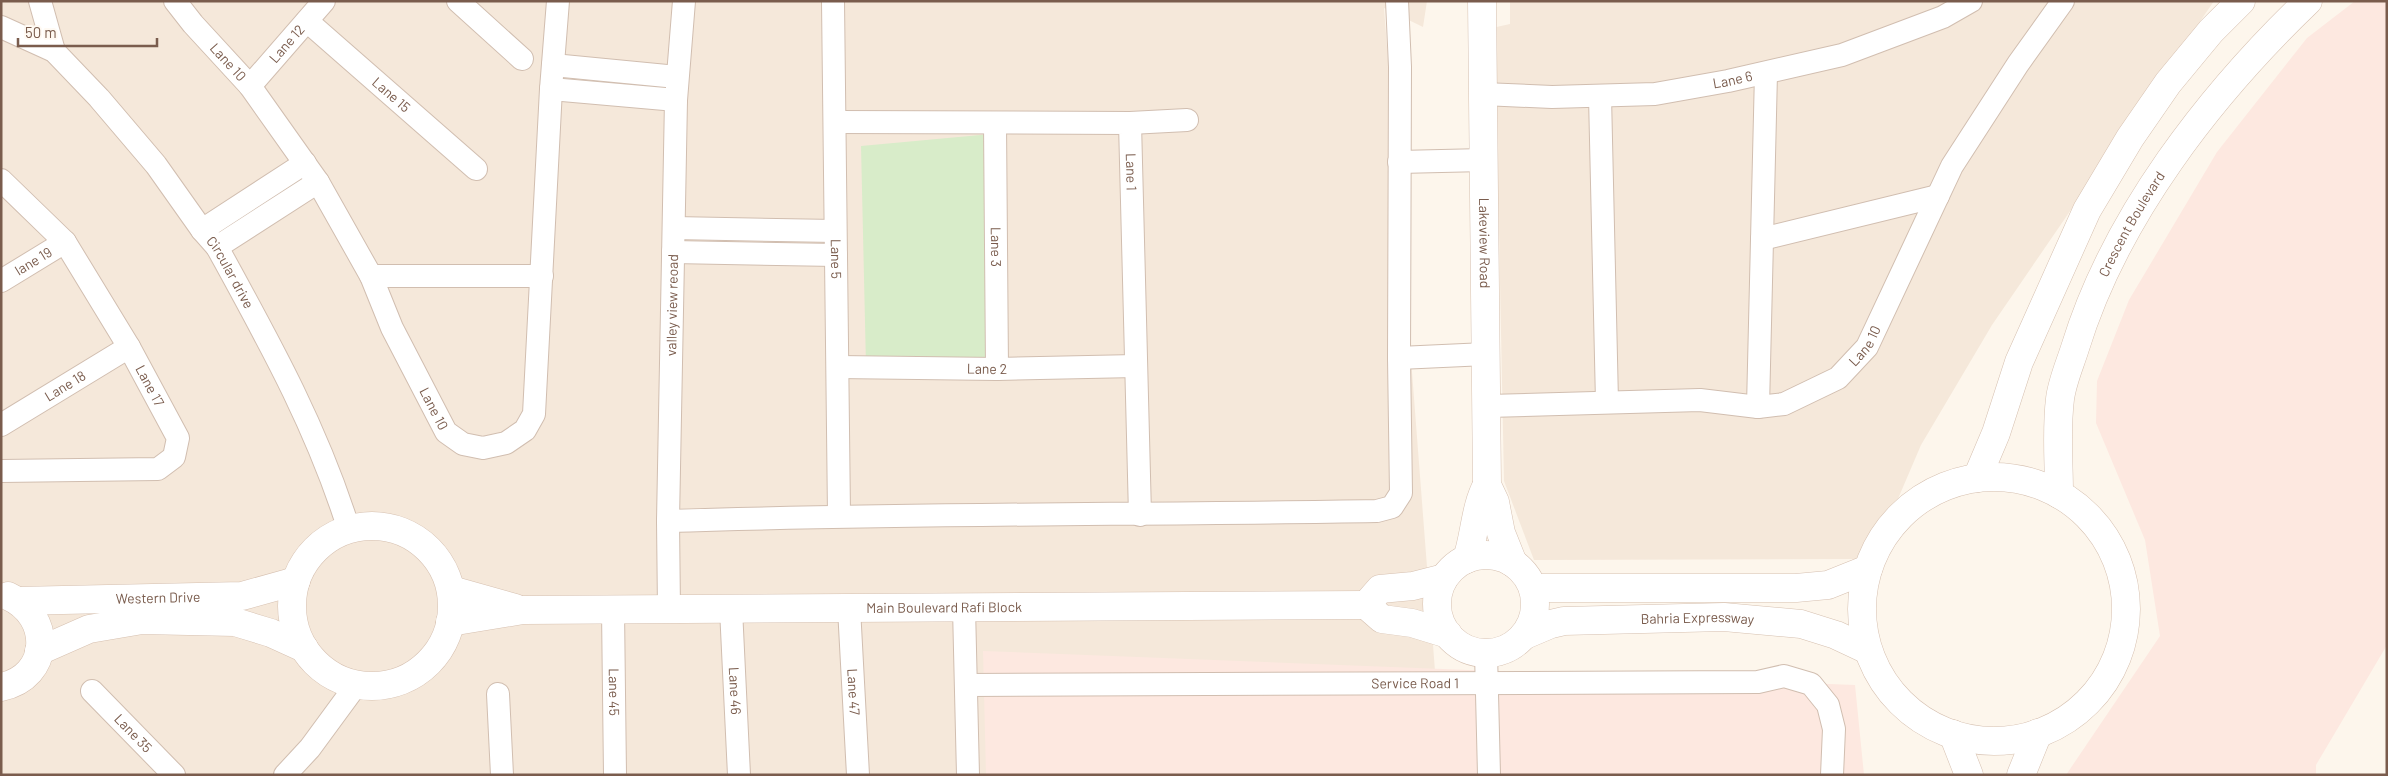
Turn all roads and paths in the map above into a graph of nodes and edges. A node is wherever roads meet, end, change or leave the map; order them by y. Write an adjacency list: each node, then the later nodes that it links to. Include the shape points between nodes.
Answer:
1 (38, 1): 15 (street, via 25,20); 16 (street)
2 (175, 1): 21 (street, Lane 10)
3 (324, 1): 14 (street, Lane 12)
4 (458, 1): 17 (street)
5 (558, 1): 18 (street, Lane 10)
6 (684, 1): 20 (street, valley view reoad)
7 (833, 1): 27 (street, Lane 5)
8 (1397, 1): 31 (street)
9 (1482, 1): 23 (main road, Lakeview Road)
10 (1971, 1): 19 (street, Lane 6, via 1943,17 1842,56)
11 (2063, 1): 36 (street, Lane 10, via 1952,166)
12 (2241, 1): 59 (main road, via 2211,30 2168,83 2087,210 2019,362 1996,433)
13 (2308, 1): 61 (main road, Crescent Boulevard, via 2220,96 2155,182 2113,256 2082,327 2060,397)
14 (307, 21): 21 (street, Lane 12); 33 (street, Lane 15)
15 (1, 26): 16 (street)
16 (54, 51): 38 (street, Circular drive, via 100,98 156,165)
17 (522, 58)
18 (553, 64): 20 (street); 22 (street, Lane 10)
19 (1766, 73): 24 (street, Lane 6, via 1655,94); 40 (street)
20 (677, 77): 25 (street, valley view reoad)
21 (250, 86): 32 (street, Lane 10)
22 (551, 89): 25 (street); 46 (street, Lane 10)
23 (1483, 94): 24 (street, Lane 6); 30 (main road, Lakeview Road)
24 (1600, 96): 54 (street)
25 (676, 100): 37 (street, valley view reoad)
26 (1187, 120): 29 (street)
27 (835, 122): 28 (street); 39 (street, Lane 5)
28 (995, 123): 29 (street); 53 (street, Lane 3)
29 (1130, 123): 51 (street, Lane 1)
30 (1484, 160): 31 (street); 49 (main road, Lakeview Road)
31 (1399, 162): 50 (street)
32 (305, 164): 35 (street, Lane 10); 38 (street)
33 (476, 169)
34 (1, 180): 41 (street, Lane 17)
35 (318, 182): 42 (street); 45 (street, Lane 10)
36 (1938, 196): 40 (street); 56 (street, Lane 10, via 1867,347 1838,378 1784,404)
37 (674, 228): 39 (street); 43 (street, valley view reoad)
38 (202, 230): 42 (street, Circular drive)
39 (836, 231): 44 (street, Lane 5)
40 (1762, 239): 56 (street)
41 (66, 242): 47 (street, lane 19); 48 (street, Lane 17)
42 (217, 247): 65 (street, Circular drive, via 285,370 333,478)
43 (673, 252): 44 (street); 64 (street, valley view reoad)
44 (836, 255): 52 (street, Lane 5)
45 (371, 276): 46 (street); 46 (street, Lane 10, via 392,328 446,432 463,444 483,448 506,443 525,430 534,414)
46 (542, 276)
47 (1, 282)
48 (129, 346): 57 (street, Lane 18); 58 (street, Lane 17, via 178,438 174,457 158,469)
49 (1486, 354): 50 (street); 55 (main road, Lakeview Road)
50 (1399, 358): 63 (street, via 1401,493 1392,507 1377,511)
51 (1136, 366): 53 (street, Lane 2); 63 (street, Lane 1)
52 (838, 367): 53 (street, Lane 2); 62 (street, Lane 5)
53 (997, 369)
54 (1607, 402): 55 (street, Lane 10); 56 (street, Lane 10, via 1700,400)
55 (1488, 406): 60 (main road, Lakeview Road)
56 (1758, 407)
57 (1, 426)
58 (1, 471)
59 (1977, 478): 61 (main road, via 2006,477 2033,483); 68 (main road, via 1945,486 1909,508 1891,525)
60 (1487, 485): 66 (main road, via 1479,499 1474,538); 67 (main road)
61 (2059, 494): 94 (main road, via 2086,514 2107,540 2121,571 2127,604 2124,637 2112,669 2093,696 2068,718)
62 (839, 515): 63 (street); 64 (street)
63 (1140, 515)
64 (668, 521): 80 (street, valley view reoad)
65 (349, 530): 70 (main road, via 329,538 312,553); 72 (main road, via 363,527 393,529 419,541 440,563)
66 (1467, 559): 67 (main road, via 1486,555); 69 (main road)
67 (1513, 563): 71 (main road)
68 (1868, 569): 71 (main road, via 1828,584 1796,588); 85 (main road, via 1862,596)
69 (1444, 578): 74 (main road, via 1413,586 1380,589); 82 (main road, via 1438,594 1438,611)
70 (296, 581): 73 (main road, Western Drive, via 242,596); 84 (main road, via 293,612)
71 (1533, 588): 83 (main road, via 1535,612)
72 (451, 590): 78 (main road); 81 (main road)
73 (10, 598): 86 (main road, via 29,609 36,620 40,632)
74 (1366, 605): 76 (main road, Main Boulevard Rafi Block); 82 (main road, via 1382,619 1412,623)
75 (850, 608): 76 (main road, Main Boulevard Rafi Block); 77 (main road, Main Boulevard Rafi Block); 101 (street, Lane 47)
76 (964, 608): 90 (street)
77 (731, 609): 80 (main road, Main Boulevard Rafi Block); 100 (street, Lane 46)
78 (523, 610): 79 (main road, Main Boulevard Rafi Block); 81 (main road)
79 (613, 610): 80 (main road, Main Boulevard Rafi Block); 99 (street, Lane 45)
80 (669, 610)
81 (450, 622): 88 (main road, via 432,659 416,672 384,684)
82 (1448, 634): 87 (main road, via 1465,648)
83 (1525, 635): 85 (main road, Bahria Expressway, via 1564,621 1724,617 1801,624); 87 (main road, via 1507,648)
84 (304, 648): 86 (main road, Western Drive, via 235,622 142,620 89,630); 88 (main road, via 327,671)
85 (1868, 650): 95 (main road, via 1900,702 1922,719)
86 (39, 651): 91 (main road, via 32,670 22,679)
87 (1486, 653): 89 (street)
88 (357, 684): 97 (street, via 310,748)
89 (1488, 684): 90 (street, Service Road 1); 103 (street); 104 (street, Service Road 1, via 1758,682 1784,676 1811,684 1828,705 1834,729)
90 (966, 685): 102 (street)
91 (1, 687)
92 (92, 691): 96 (street, Lane 35)
93 (498, 694): 98 (street)
94 (2038, 733): 95 (main road, via 2017,739 1995,740); 106 (main road)
95 (1953, 734): 105 (main road)
96 (174, 775)
97 (285, 775)
98 (502, 775)
99 (615, 775)
100 (739, 775)
101 (858, 775)
102 (968, 775)
103 (1489, 775)
104 (1832, 775)
105 (1969, 775)
106 (2021, 775)

